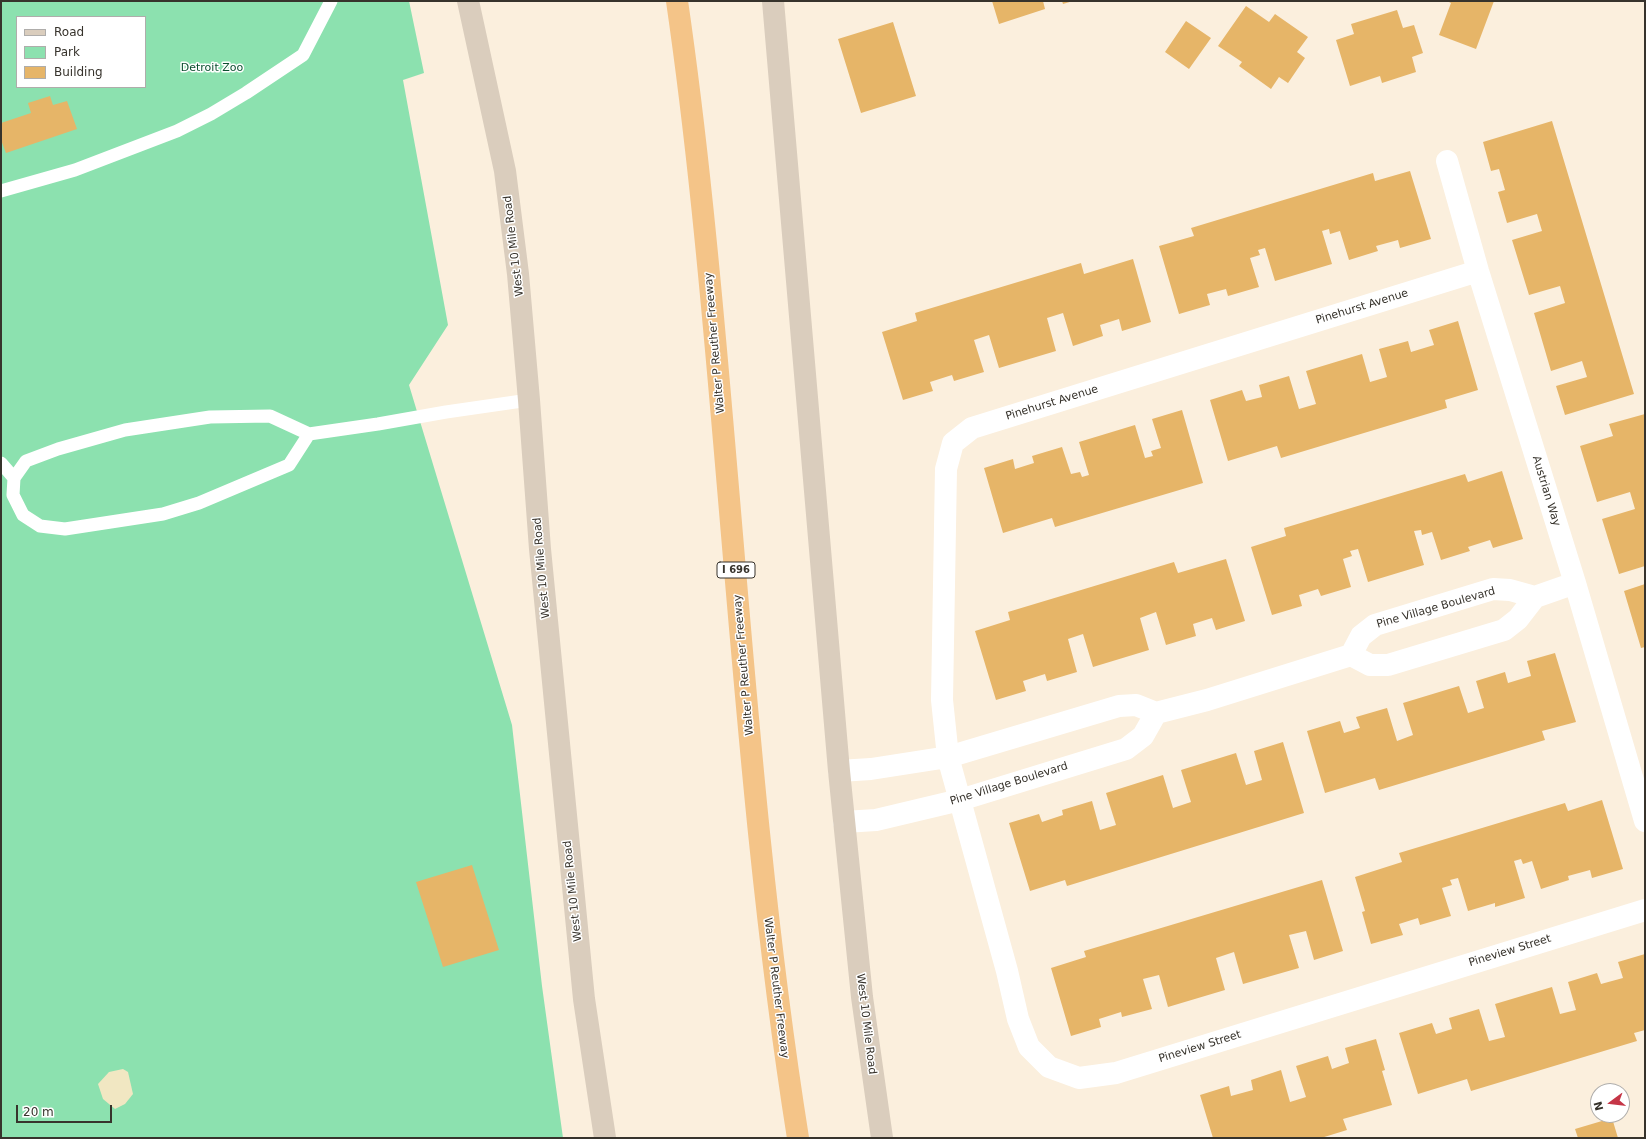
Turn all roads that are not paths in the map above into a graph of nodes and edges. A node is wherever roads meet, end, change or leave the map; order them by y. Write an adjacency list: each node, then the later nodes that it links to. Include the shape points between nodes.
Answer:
1 (331, 1): 6 (lane, via 302,56 211,114 177,131 75,170)
2 (468, 1): 8 (main road, West 10 Mile Road, via 505,171 518,274)
3 (677, 1): 23 (highway, Walter P Reuther Freeway / I 696, via 709,263 766,904)
4 (773, 1): 17 (main road, West 10 Mile Road)
5 (1447, 161): 7 (street, Austrian Way)
6 (1, 191)
7 (1478, 271): 12 (street, Austrian Way); 16 (street, Pinehurst Avenue, via 972,428 953,444 946,469 942,692)
8 (529, 400): 9 (lane); 22 (main road, West 10 Mile Road, via 540,549 584,999)
9 (309, 434): 11 (lane, via 270,416 210,417 125,430 58,449 26,461); 11 (lane, via 289,465 199,503 163,514 122,521 64,529 40,526 22,514 13,495)
10 (1, 463): 11 (lane)
11 (14, 478)
12 (1575, 584): 13 (street); 19 (street, Austrian Way)
13 (1535, 597): 14 (street, Pine Village Boulevard, via 1510,590 1493,589 1375,625 1361,636); 14 (street, via 1518,619 1504,630 1388,665 1370,665)
14 (1351, 655): 15 (street, via 1207,700)
15 (1156, 713): 16 (street, via 1136,705 1119,706); 18 (street, Pine Village Boulevard, via 1143,736 1126,749)
16 (951, 768): 17 (street); 18 (street, Pineview Street)
17 (839, 771): 20 (main road, West 10 Mile Road)
18 (960, 800): 20 (street, Pine Village Boulevard, via 876,820); 21 (street, Pineview Street, via 1018,1019 1029,1047 1049,1067 1079,1078 1116,1073)
19 (1645, 821)
20 (844, 822): 24 (main road, West 10 Mile Road, via 862,997)
21 (1645, 910)
22 (605, 1138)
23 (798, 1138)
24 (882, 1138)

